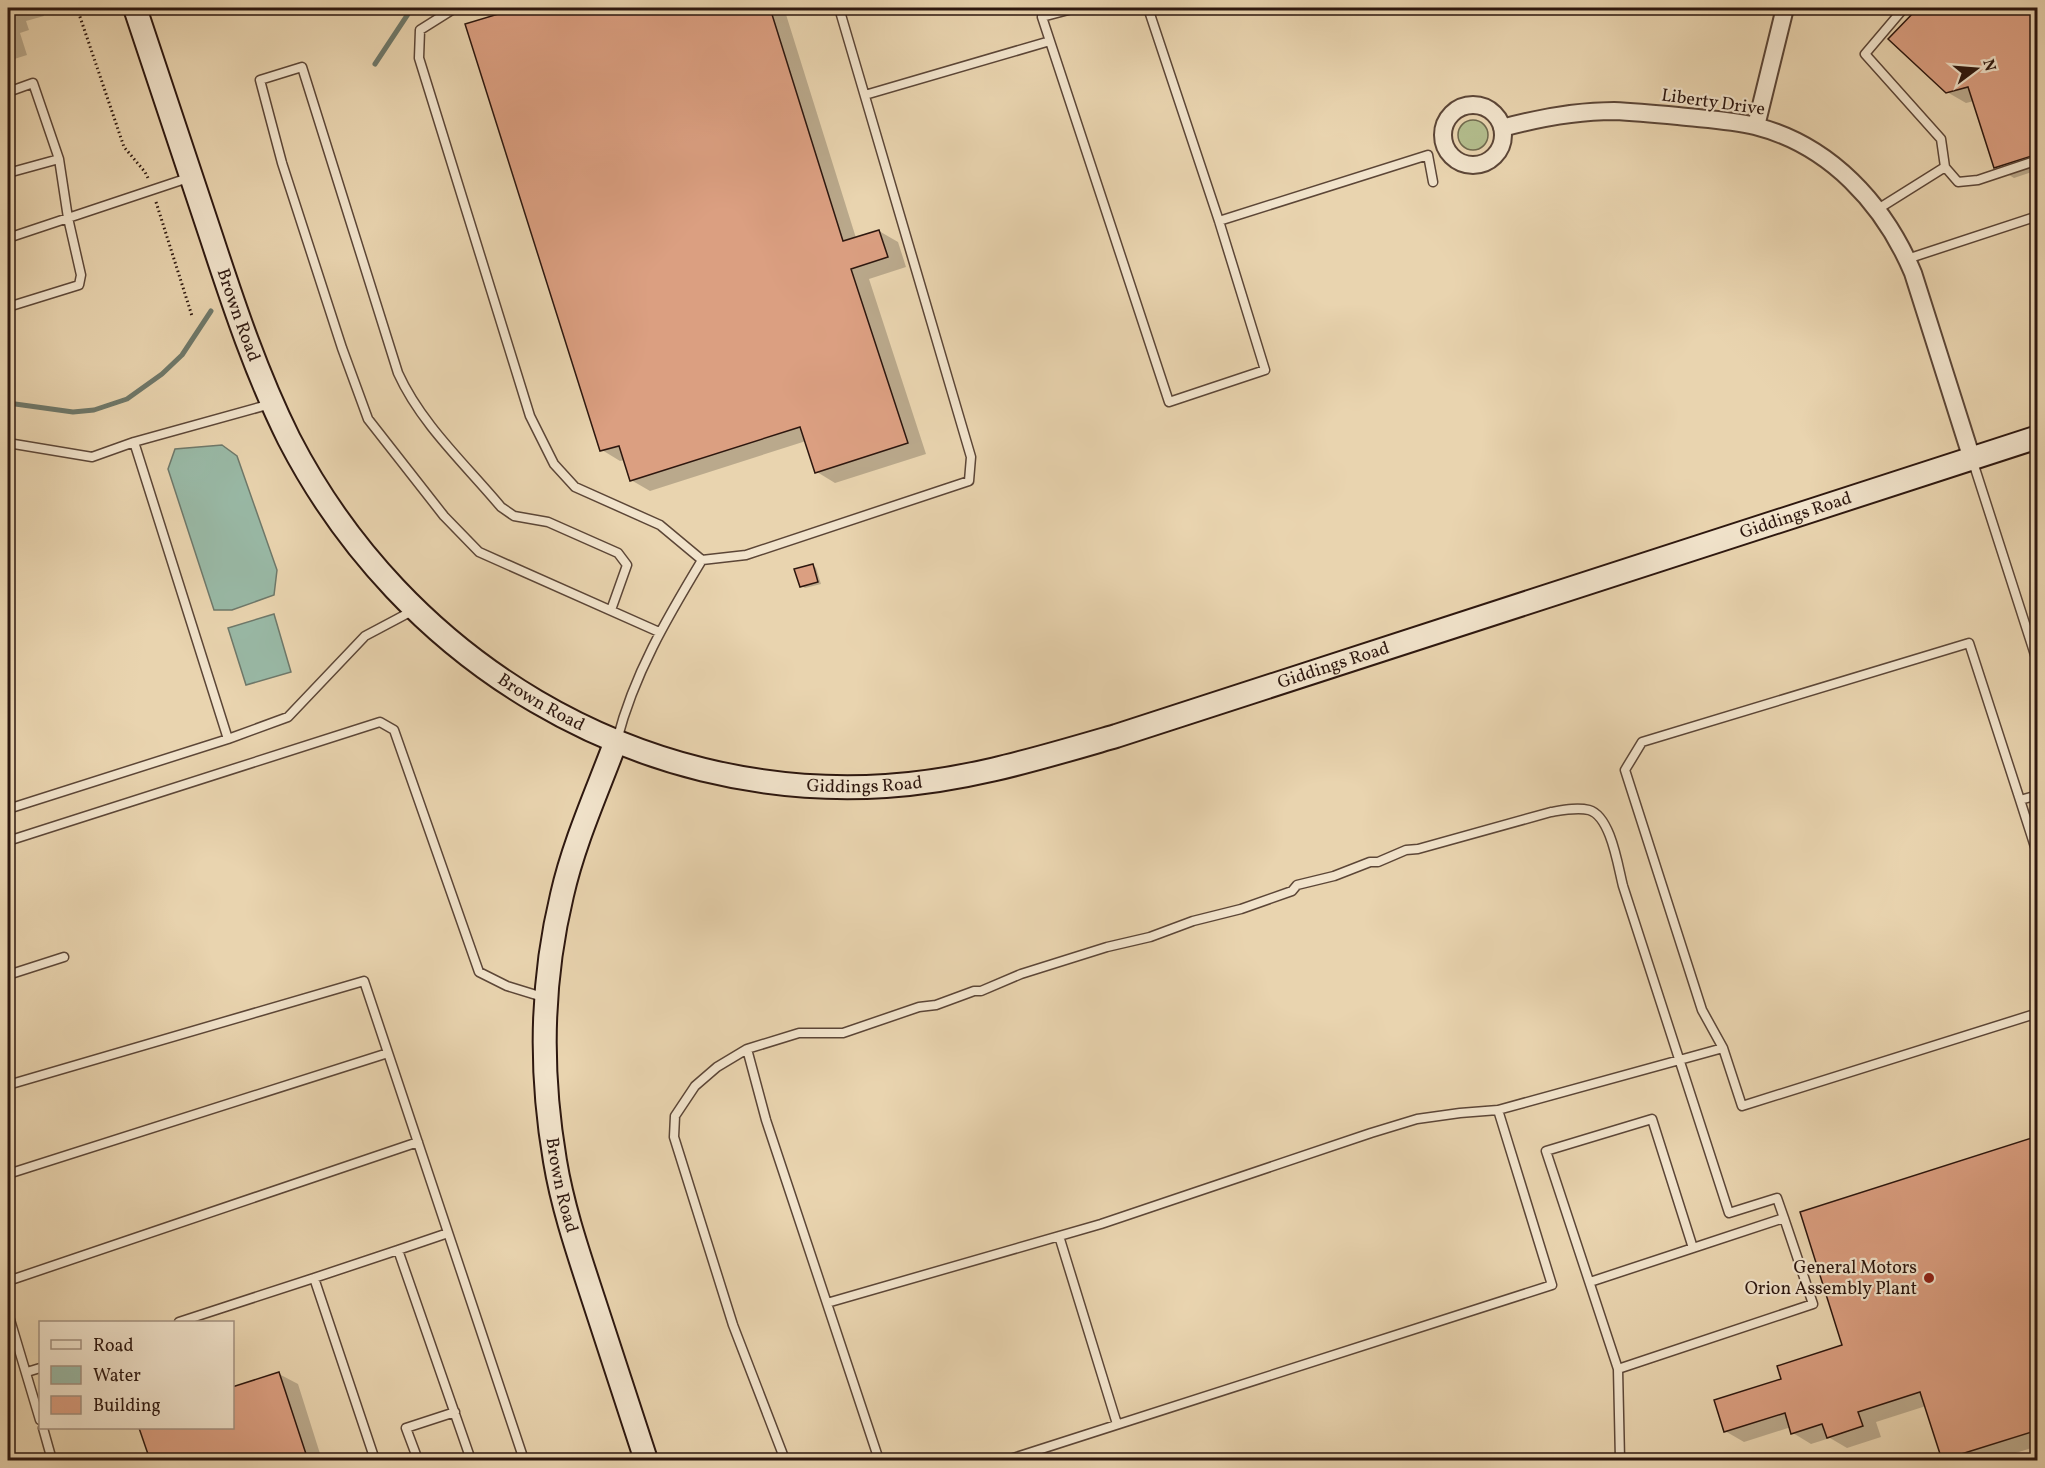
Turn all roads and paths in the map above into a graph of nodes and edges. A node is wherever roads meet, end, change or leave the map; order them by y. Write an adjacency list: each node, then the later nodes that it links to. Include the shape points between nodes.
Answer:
1 (77, 8): 20 (path, via 124,147 145,172)
2 (135, 8): 18 (main road, Brown Road)
3 (455, 8): 34 (lane, via 420,30 419,58 530,416 554,464 576,487 660,525)
4 (839, 8): 11 (lane)
5 (1076, 8): 9 (lane, via 1042,17)
6 (1148, 8): 24 (lane)
7 (1785, 8): 12 (street)
8 (1904, 8): 16 (lane, via 1864,54 1941,139)
9 (1050, 41): 11 (lane); 24 (lane, via 1170,402 1265,370)
10 (8, 92): 14 (lane, via 33,83)
11 (865, 95): 34 (lane, via 971,457 969,481 746,555)
12 (1756, 126): 13 (street, Liberty Drive, via 1613,111 1570,113); 21 (street, Liberty Drive, via 1796,141 1825,159)
13 (1502, 128)
14 (59, 159): 17 (lane); 23 (lane)
15 (2037, 160): 16 (lane, via 1978,180 1958,182)
16 (1945, 167): 21 (lane)
17 (8, 172)
18 (191, 177): 20 (lane); 29 (main road, Brown Road)
19 (1433, 182): 24 (lane, via 1428,155)
20 (152, 190): 23 (lane); 28 (path)
21 (1878, 209): 26 (street, Liberty Drive)
22 (2037, 216): 26 (lane)
23 (68, 218): 25 (lane); 27 (lane, via 80,285)
24 (1219, 221)
25 (8, 238)
26 (1907, 260): 33 (street, Liberty Drive)
27 (8, 307)
28 (192, 316)
29 (272, 404): 32 (lane); 35 (main road, Brown Road, via 329,507)
30 (2037, 437): 33 (main road, Giddings Road)
31 (8, 442): 32 (lane, via 92,457)
32 (134, 442): 39 (lane)
33 (1972, 459): 38 (lane); 40 (main road, Giddings Road, via 1116,736 976,774 882,786 797,785 711,771)
34 (702, 560): 37 (lane)
35 (414, 610): 39 (lane, via 365,636 288,717); 40 (main road, Brown Road, via 475,662 509,685)
36 (611, 610): 36 (lane, via 479,552 444,516 368,419 282,163 260,80 302,67 406,392 501,507 514,516 548,522 618,553 627,565); 37 (lane)
37 (659, 632): 40 (lane, via 624,712)
38 (2037, 664)
39 (228, 739): 43 (lane)
40 (616, 741): 48 (main road, Brown Road, via 567,877 554,932)
41 (2037, 795): 42 (lane)
42 (2020, 800): 45 (lane); 50 (lane, via 1968,643 1642,742 1625,770 1702,1010)
43 (8, 809)
44 (8, 841): 48 (lane, via 380,722 394,730 479,972)
45 (2037, 856)
46 (64, 957): 47 (lane)
47 (8, 975)
48 (546, 998): 81 (main road, Brown Road, via 547,1094 559,1181 573,1237)
49 (2037, 1013): 50 (lane, via 1742,1106)
50 (1723, 1048): 53 (lane)
51 (747, 1049): 53 (lane, via 799,1033 843,1033 1107,947 1241,909 1292,891 1297,885 1407,850 1571,809 1590,810 1608,831); 66 (lane, via 766,1120); 82 (lane, via 695,1086 675,1116 674,1137 733,1325)
52 (388, 1053): 54 (lane, via 364,981); 56 (lane); 57 (lane)
53 (1680, 1060): 55 (lane); 58 (lane, via 1729,1213 1777,1198)
54 (8, 1085)
55 (1498, 1110): 60 (lane, via 1417,1119); 74 (lane, via 1552,1285)
56 (418, 1142): 59 (lane); 64 (lane)
57 (8, 1174)
58 (1784, 1218): 61 (lane); 70 (lane, via 1813,1304)
59 (447, 1233): 62 (lane); 80 (lane)
60 (1059, 1236): 66 (lane); 74 (lane)
61 (1693, 1248): 65 (lane); 65 (lane, via 1652,1119 1546,1151)
62 (398, 1250): 63 (lane); 72 (lane)
63 (314, 1278): 68 (lane); 77 (lane)
64 (8, 1281)
65 (1590, 1282): 70 (lane)
66 (827, 1303): 83 (lane)
67 (8, 1313): 71 (lane)
68 (185, 1321)
69 (39, 1368): 71 (lane)
70 (1618, 1369): 85 (lane)
71 (27, 1372): 73 (lane)
72 (455, 1412): 78 (lane, via 406,1428); 79 (lane)
73 (39, 1416)
74 (1117, 1424): 84 (lane)
75 (43, 1429): 76 (lane)
76 (52, 1461)
77 (375, 1461)
78 (418, 1461)
79 (471, 1461)
80 (524, 1461)
81 (646, 1461)
82 (785, 1461)
83 (879, 1461)
84 (1007, 1461)
85 (1620, 1461)

